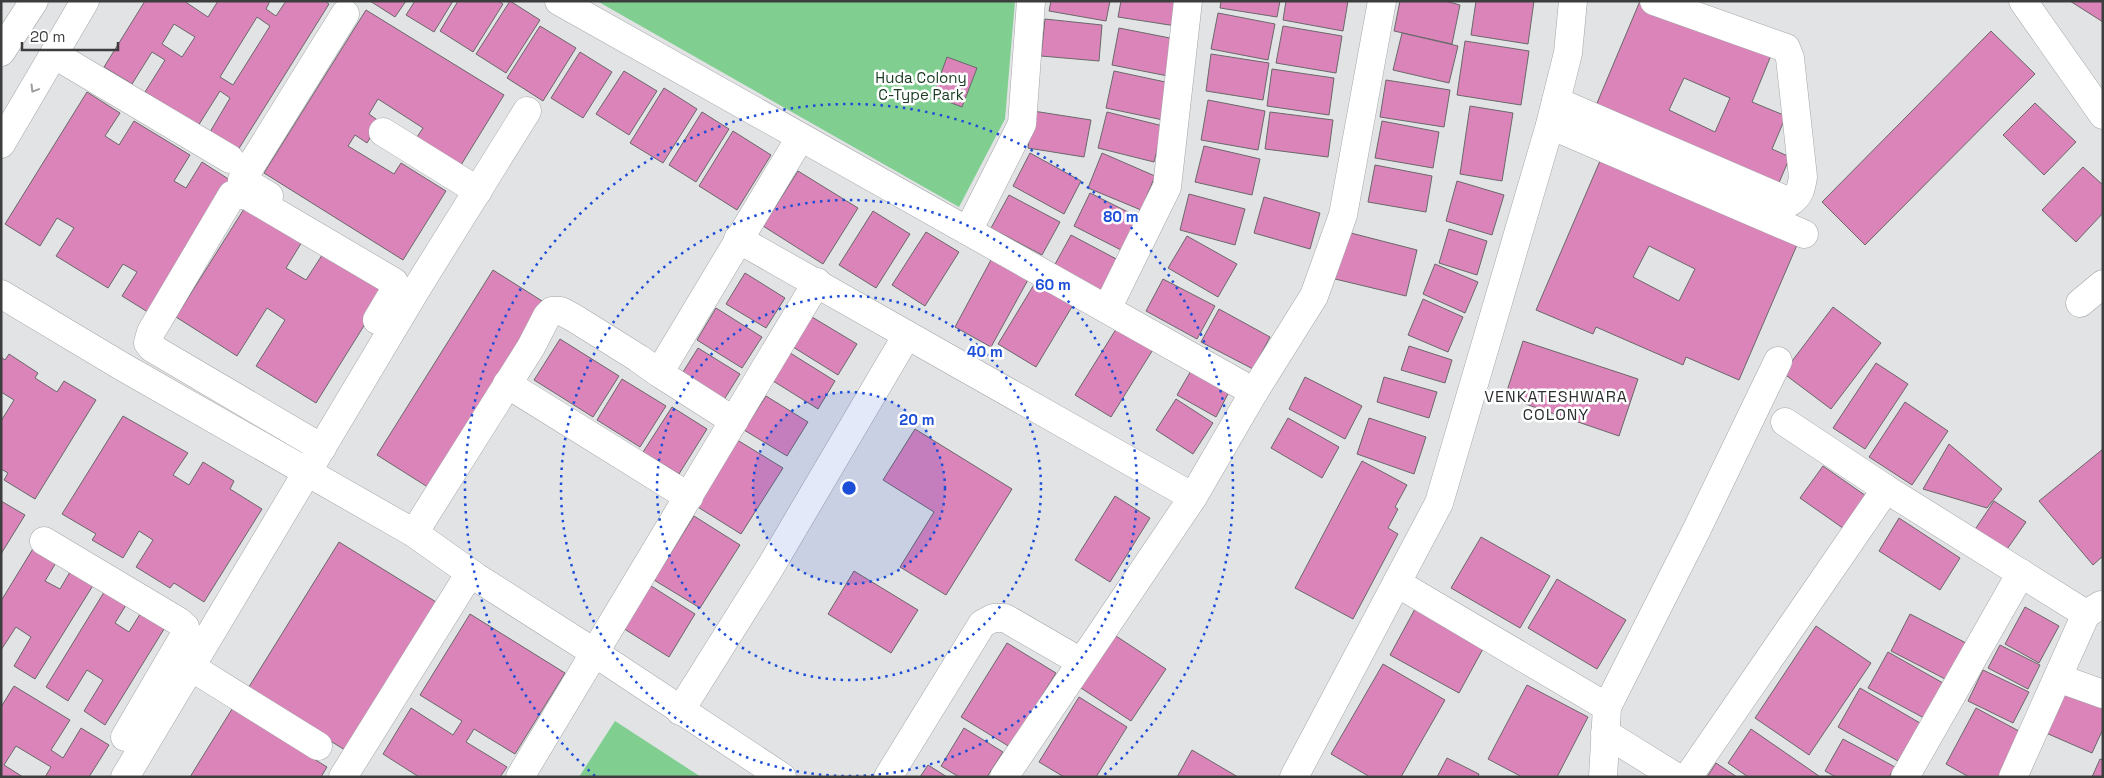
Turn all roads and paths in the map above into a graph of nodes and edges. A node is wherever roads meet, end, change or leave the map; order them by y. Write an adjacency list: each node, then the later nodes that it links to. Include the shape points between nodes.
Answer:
1 (34, 1): 11 (street)
2 (85, 1): 12 (street)
3 (559, 1): 17 (street)
4 (1031, 1): 21 (street, via 1022,124)
5 (1188, 1): 29 (street, via 1167,187)
6 (1382, 1): 34 (street, via 1343,215 1314,296)
7 (1573, 1): 14 (street, via 1568,53)
8 (1654, 1): 14 (street, via 1786,48 1790,58 1802,177 1797,197 1790,202)
9 (2023, 1): 15 (street)
10 (345, 14): 26 (street, via 242,180)
11 (5, 37)
12 (54, 55): 18 (street, one-way to 18); 19 (street)
13 (527, 111): 20 (street)
14 (1553, 113): 22 (street); 46 (street, via 1439,503)
15 (2103, 115)
16 (383, 132): 20 (street)
17 (800, 138): 21 (street); 23 (street)
18 (1, 144)
19 (230, 159)
20 (478, 191): 26 (street)
21 (968, 231): 29 (street)
22 (1804, 234)
23 (738, 239): 24 (street); 32 (street)
24 (817, 282): 30 (street); 35 (street)
25 (2103, 284): 28 (street)
26 (417, 288): 37 (street)
27 (1, 294): 38 (street)
28 (2080, 303)
29 (1107, 310): 34 (street)
30 (907, 335): 40 (street); 53 (street, via 771,566)
31 (1778, 360): 54 (street)
32 (659, 373): 33 (street, via 580,322 561,311 552,311); 35 (street)
33 (507, 384): 41 (street); 42 (street)
34 (1254, 392): 40 (street)
35 (734, 421): 41 (street)
36 (1785, 422): 39 (street)
37 (314, 444): 37 (street, via 148,343 151,332 232,195 248,196 394,282 396,288); 38 (street)
38 (308, 471): 42 (street); 50 (street)
39 (1886, 488): 45 (street); 66 (street)
40 (1193, 497): 49 (street)
41 (688, 498): 48 (street)
42 (414, 533): 44 (street)
43 (44, 541): 55 (street, via 186,627 184,638)
44 (470, 573): 48 (street); 59 (street)
45 (2021, 573): 47 (street); 67 (street)
46 (1397, 583): 54 (street); 57 (street)
47 (2095, 609): 51 (street)
48 (595, 653): 53 (street); 60 (street)
49 (1081, 662): 62 (street, via 1005,618 993,618 982,624); 63 (street)
50 (191, 667): 55 (street); 56 (street)
51 (2058, 678): 52 (street); 68 (street)
52 (2103, 694)
53 (680, 711): 61 (street)
54 (1606, 720): 64 (street); 65 (street)
55 (138, 729): 58 (street)
56 (318, 746)
57 (1299, 775)
58 (125, 777)
59 (343, 777)
60 (520, 777)
61 (782, 777)
62 (888, 777)
63 (1004, 777)
64 (1603, 777)
65 (1676, 777)
66 (1688, 777)
67 (1905, 777)
68 (2013, 777)

